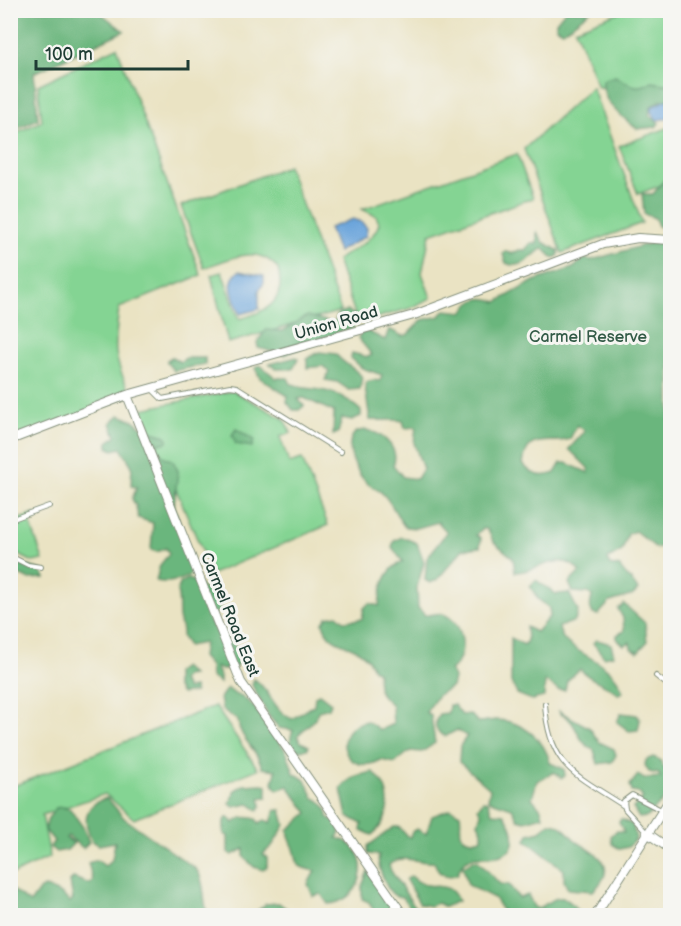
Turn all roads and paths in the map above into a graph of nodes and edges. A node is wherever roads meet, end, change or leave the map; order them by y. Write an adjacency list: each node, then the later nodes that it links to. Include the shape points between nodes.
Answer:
1 (670, 240): 2 (street, Union Road, via 638,238 603,244 414,315)
2 (152, 388): 3 (street, Union Road); 5 (lane, via 162,399 237,387)
3 (127, 395): 4 (street, Union Road); 18 (street, Carmel Road East, via 241,682)
4 (10, 440)
5 (341, 452)
6 (49, 506): 7 (lane)
7 (10, 520)
8 (10, 556): 9 (lane)
9 (40, 567)
10 (656, 676): 11 (lane)
11 (670, 687)
12 (545, 704): 14 (lane, via 549,737 559,757 582,781)
13 (670, 799): 15 (street)
14 (624, 806): 15 (lane, via 625,799 632,795); 16 (lane)
15 (662, 810): 16 (street)
16 (647, 833): 17 (street); 19 (street)
17 (670, 849)
18 (404, 915)
19 (595, 915)

